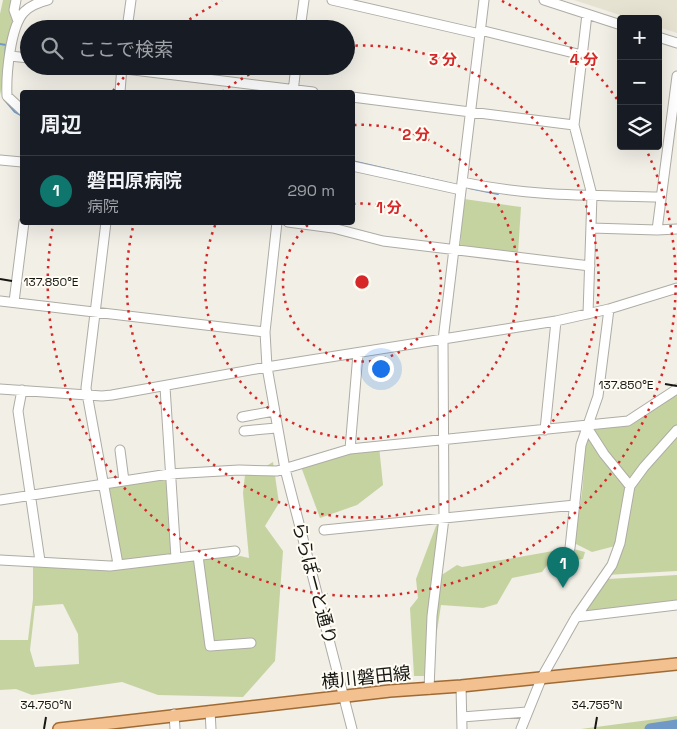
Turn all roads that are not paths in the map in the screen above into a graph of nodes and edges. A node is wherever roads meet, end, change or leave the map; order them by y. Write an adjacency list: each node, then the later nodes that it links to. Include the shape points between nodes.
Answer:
1 (16, 0): 11 (street, via 14,10)
2 (48, 0): 11 (street, via 24,12)
3 (131, 0): 9 (street)
4 (304, 0): 10 (street)
5 (332, 0): 13 (street)
6 (484, 0): 13 (street)
7 (544, 0): 8 (street)
8 (587, 14): 12 (street); 16 (street)
9 (128, 20)
10 (301, 20)
11 (18, 21): 17 (street)
12 (617, 24)
13 (480, 32): 16 (street); 30 (street)
14 (662, 38): 15 (street)
15 (677, 43)
16 (582, 55): 31 (street)
17 (10, 56): 18 (street); 23 (street)
18 (20, 57)
19 (121, 75): 24 (street)
20 (174, 75): 25 (street)
21 (295, 75): 26 (street)
22 (677, 76): 37 (street)
23 (7, 89): 28 (street); 29 (street, via 8,96)
24 (120, 90)
25 (287, 90)
26 (294, 90)
27 (355, 97): 30 (street)
28 (0, 99)
29 (20, 108)
30 (471, 112): 31 (street); 35 (street)
31 (574, 125): 36 (street)
32 (0, 160): 33 (street)
33 (20, 162)
34 (355, 167): 35 (street)
35 (462, 186): 36 (street, via 546,195); 45 (street)
36 (592, 195): 37 (street); 42 (street)
37 (661, 197): 44 (street)
38 (24, 225): 49 (street)
39 (106, 225): 51 (street)
40 (277, 225): 54 (street)
41 (310, 225): 45 (street)
42 (591, 228): 44 (street); 46 (street)
43 (677, 229): 44 (street)
44 (657, 230)
45 (454, 251): 46 (street); 55 (street)
46 (590, 266): 52 (street)
47 (677, 288): 50 (street)
48 (0, 301): 49 (street)
49 (14, 302): 51 (street)
50 (609, 309): 52 (street); 65 (street, via 598,396)
51 (95, 312): 54 (street); 62 (street)
52 (588, 314): 53 (street)
53 (556, 321): 55 (street); 67 (street)
54 (265, 332): 57 (street)
55 (443, 340): 56 (street); 70 (street)
56 (358, 354): 57 (street); 71 (street)
57 (267, 367): 58 (street); 63 (street, ららぽーと通り)
58 (165, 387): 62 (street, via 102,396); 74 (street)
59 (0, 389): 61 (street)
60 (677, 389): 65 (street, via 628,421)
61 (22, 390): 62 (street); 78 (street, via 18,412)
62 (87, 395): 76 (street)
63 (274, 411): 64 (street); 66 (street, ららぽーと通り)
64 (242, 417)
65 (586, 426): 67 (street); 77 (street); 80 (street)
66 (276, 428): 69 (street); 73 (street, ららぽーと通り)
67 (545, 430): 70 (street)
68 (677, 430): 77 (street)
69 (244, 431)
70 (442, 439): 71 (street); 81 (street)
71 (350, 449): 73 (street)
72 (120, 450): 75 (street)
73 (285, 469): 74 (street); 97 (street, ららぽーと通り)
74 (170, 474): 75 (street); 86 (street)
75 (124, 481): 76 (street)
76 (102, 484): 78 (street); 89 (street)
77 (630, 486): 91 (street, via 620,543 612,565)
78 (30, 496): 79 (street); 88 (street)
79 (0, 500)
80 (575, 505): 81 (street); 83 (street)
81 (444, 518): 82 (street); 96 (street, via 432,616)
82 (324, 530)
83 (570, 548)
84 (235, 551): 85 (street)
85 (198, 556): 86 (street); 92 (street, via 210,646)
86 (176, 558): 89 (street)
87 (0, 560): 88 (street)
88 (40, 562): 89 (street)
89 (118, 564)
90 (677, 604): 91 (street)
91 (576, 617): 94 (street)
92 (251, 643)
93 (677, 664): 94 (main road, 横川磐田線)
94 (542, 677): 95 (main road, 横川磐田線); 99 (street)
95 (461, 686): 96 (main road, 横川磐田線); 101 (street)
96 (429, 689): 97 (main road, 横川磐田線)
97 (346, 697): 98 (main road, 横川磐田線); 106 (street, ららぽーと通り)
98 (210, 711): 100 (main road, 横川磐田線); 105 (street)
99 (527, 712): 101 (street); 108 (street)
100 (174, 714): 102 (main road, 横川磐田線); 104 (street)
101 (462, 717): 107 (street)
102 (122, 724): 103 (main road, 横川磐田線)
103 (59, 729)
104 (175, 729)
105 (211, 729)
106 (352, 729)
107 (462, 729)
108 (521, 729)

